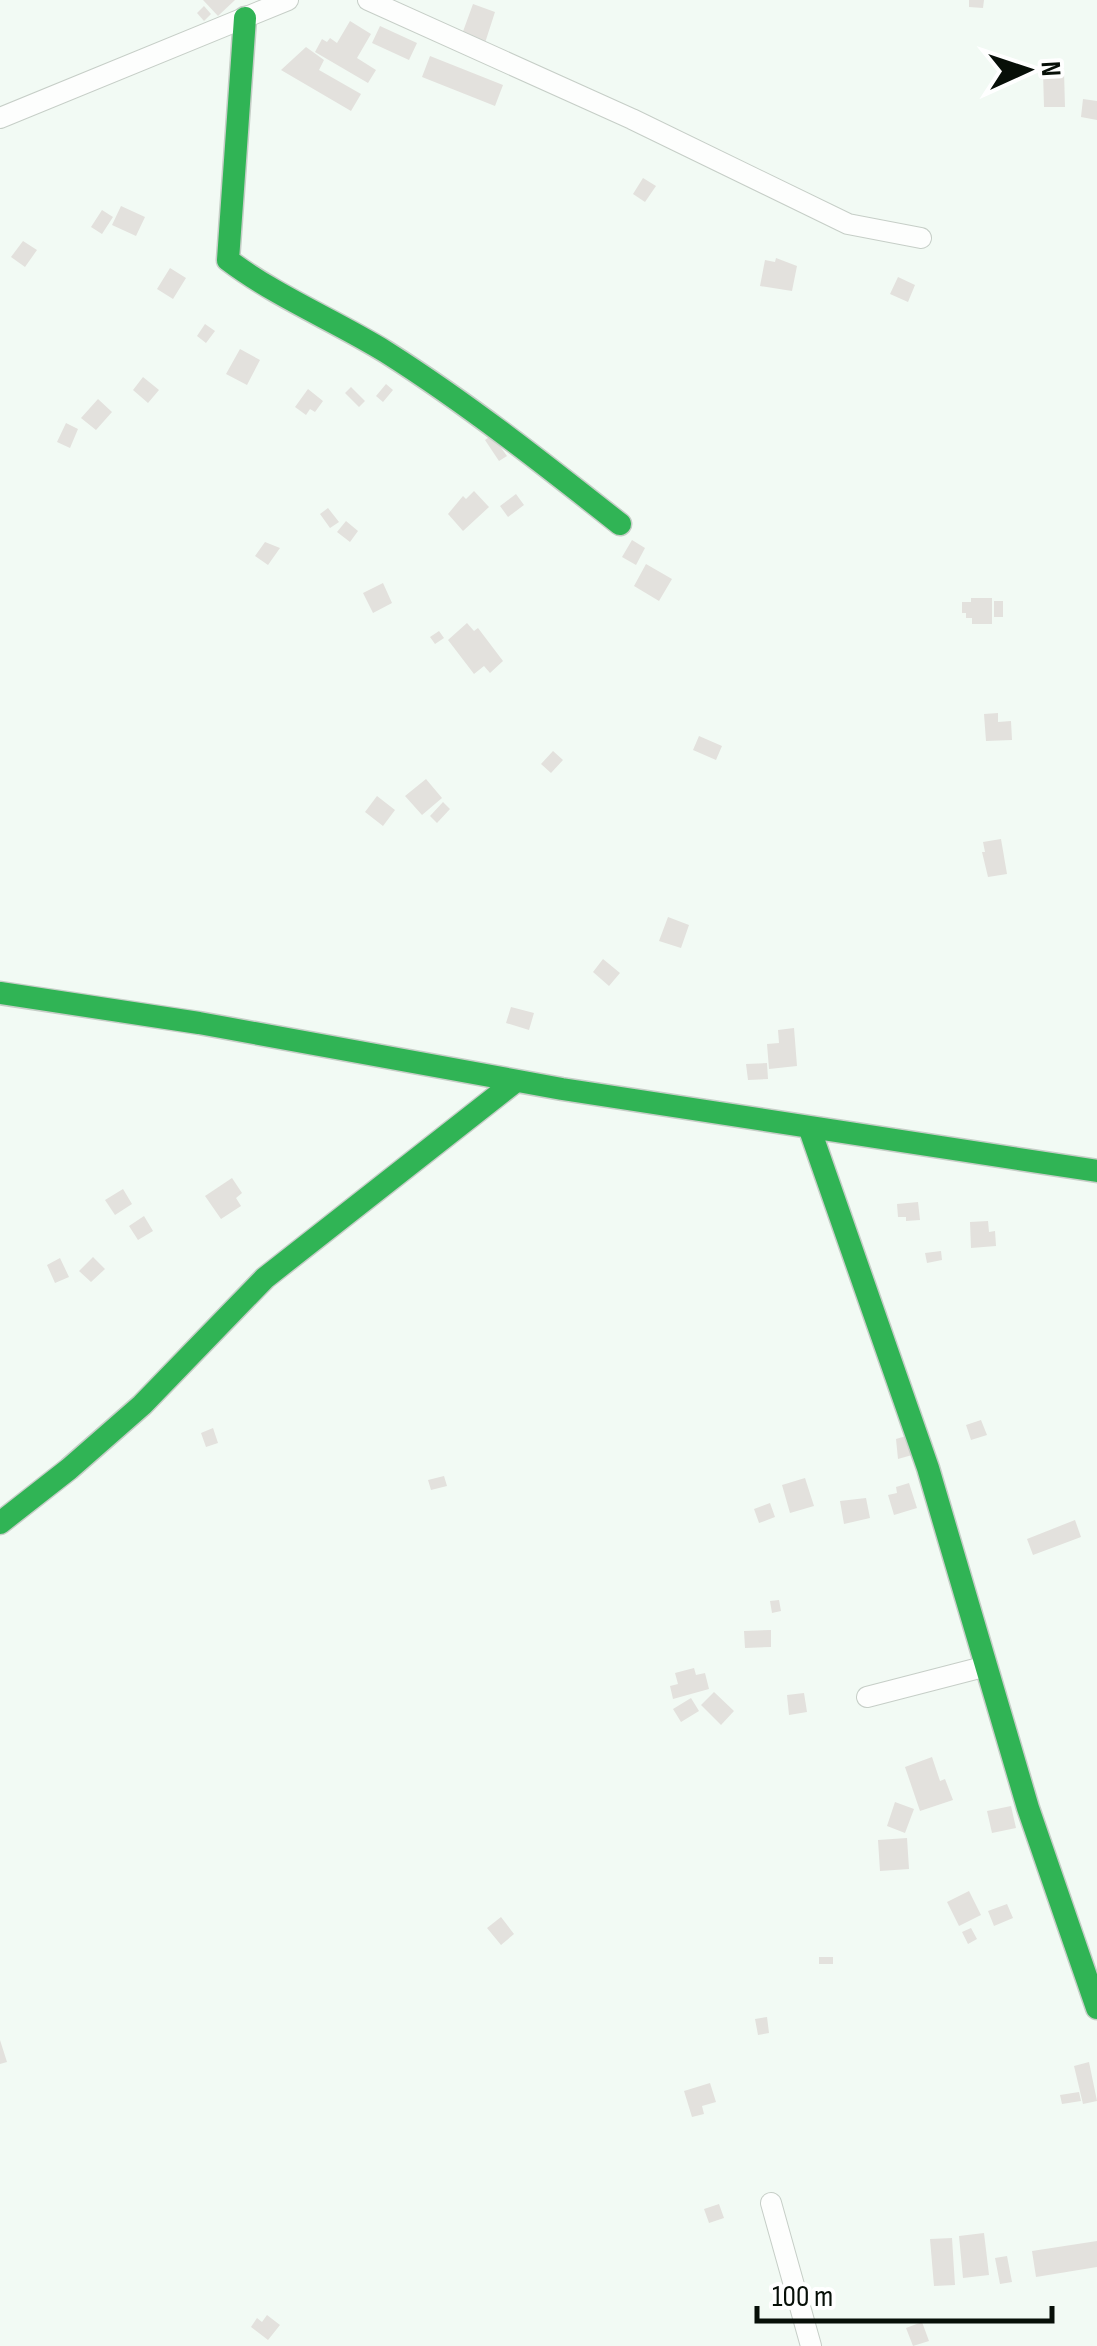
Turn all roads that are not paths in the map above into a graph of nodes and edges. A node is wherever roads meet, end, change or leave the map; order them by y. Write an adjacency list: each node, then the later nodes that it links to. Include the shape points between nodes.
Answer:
1 (288, 0): 3 (street)
2 (368, 0): 5 (street, via 848,224)
3 (245, 18): 4 (street); 6 (street, via 228,260 445,390)
4 (0, 118)
5 (920, 238)
6 (620, 524)
7 (0, 993): 8 (street)
8 (516, 1081): 9 (street); 11 (street, via 264,1278 142,1405)
9 (809, 1127): 10 (street); 12 (street, via 928,1468)
10 (1097, 1171)
11 (0, 1523)
12 (986, 1666): 13 (street); 14 (street)
13 (868, 1697)
14 (1097, 2008)
15 (772, 2203): 16 (street)
16 (811, 2346)

